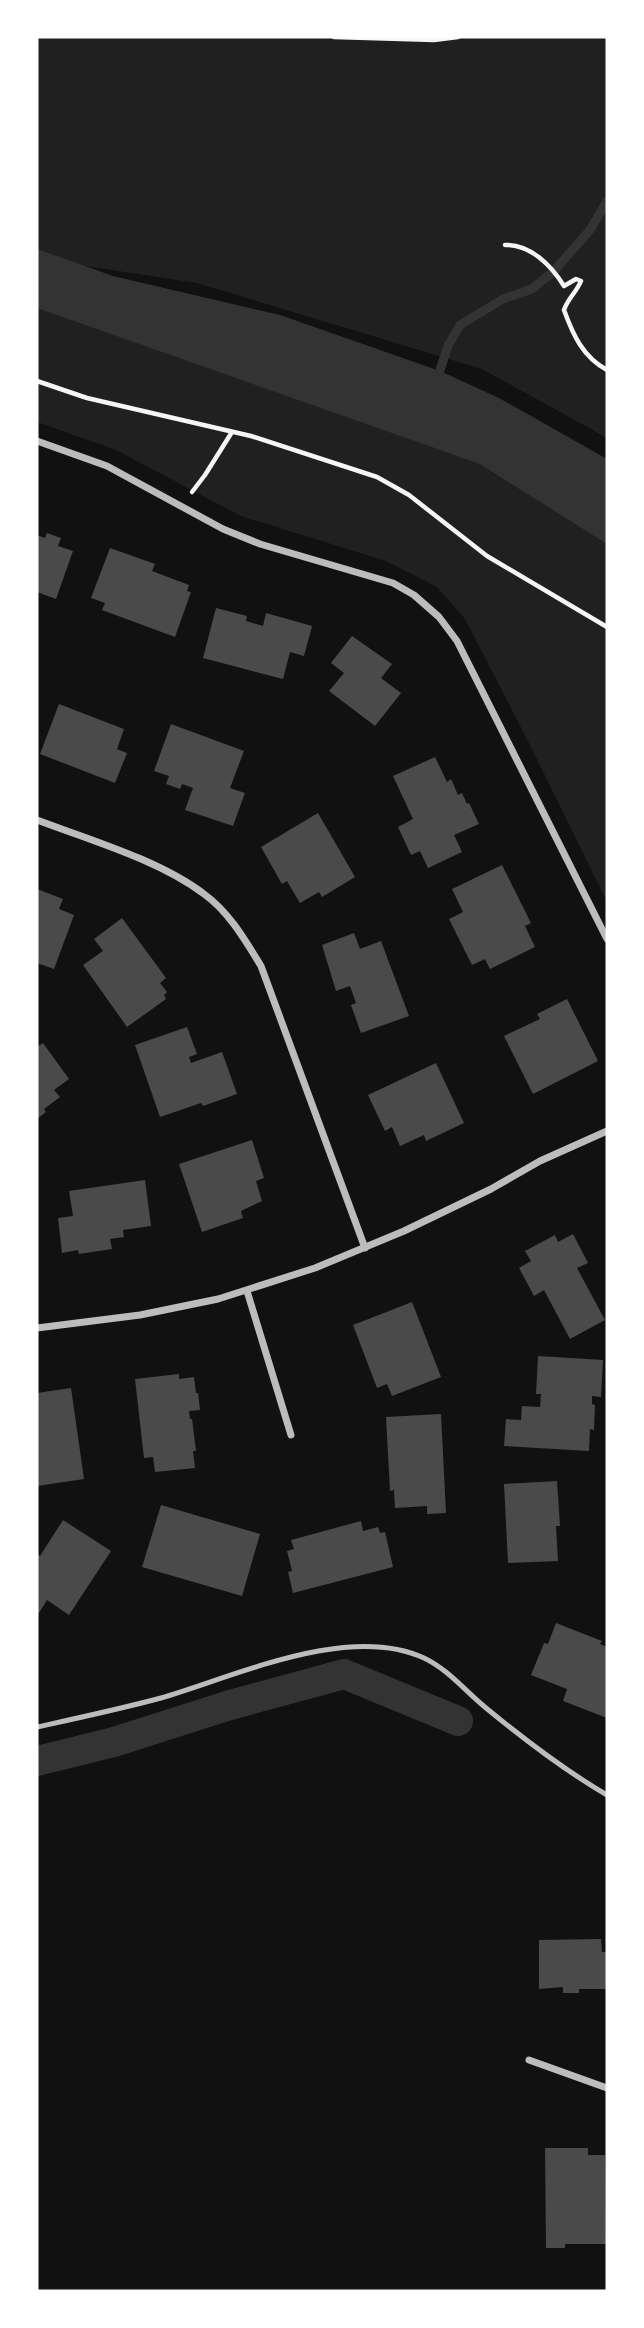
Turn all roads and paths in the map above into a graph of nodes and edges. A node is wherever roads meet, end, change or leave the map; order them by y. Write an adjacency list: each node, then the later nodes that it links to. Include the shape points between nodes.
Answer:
1 (334, 37): 2 (path)
2 (458, 37)
3 (505, 245): 4 (path, via 527,248 564,286 580,281 565,310 580,346)
4 (607, 370)
5 (37, 381): 6 (path, via 87,398)
6 (232, 432): 8 (path); 9 (path, via 376,477 409,495 487,556)
7 (37, 441): 8 (street, via 107,467)
8 (180, 507): 11 (street, via 260,544 393,583 439,617 457,641)
9 (607, 627)
10 (37, 820): 13 (street, via 165,870 205,895 237,928 261,966)
11 (607, 939)
12 (607, 1131): 13 (street)
13 (365, 1248): 14 (street)
14 (247, 1291): 15 (street, via 141,1315); 16 (street)
15 (37, 1328)
16 (291, 1435)
17 (37, 1727): 18 (lane, via 161,1698 303,1654 344,1646 389,1649 424,1658 454,1678 519,1736)
18 (607, 1795)
19 (529, 2060): 20 (street)
20 (607, 2088)

